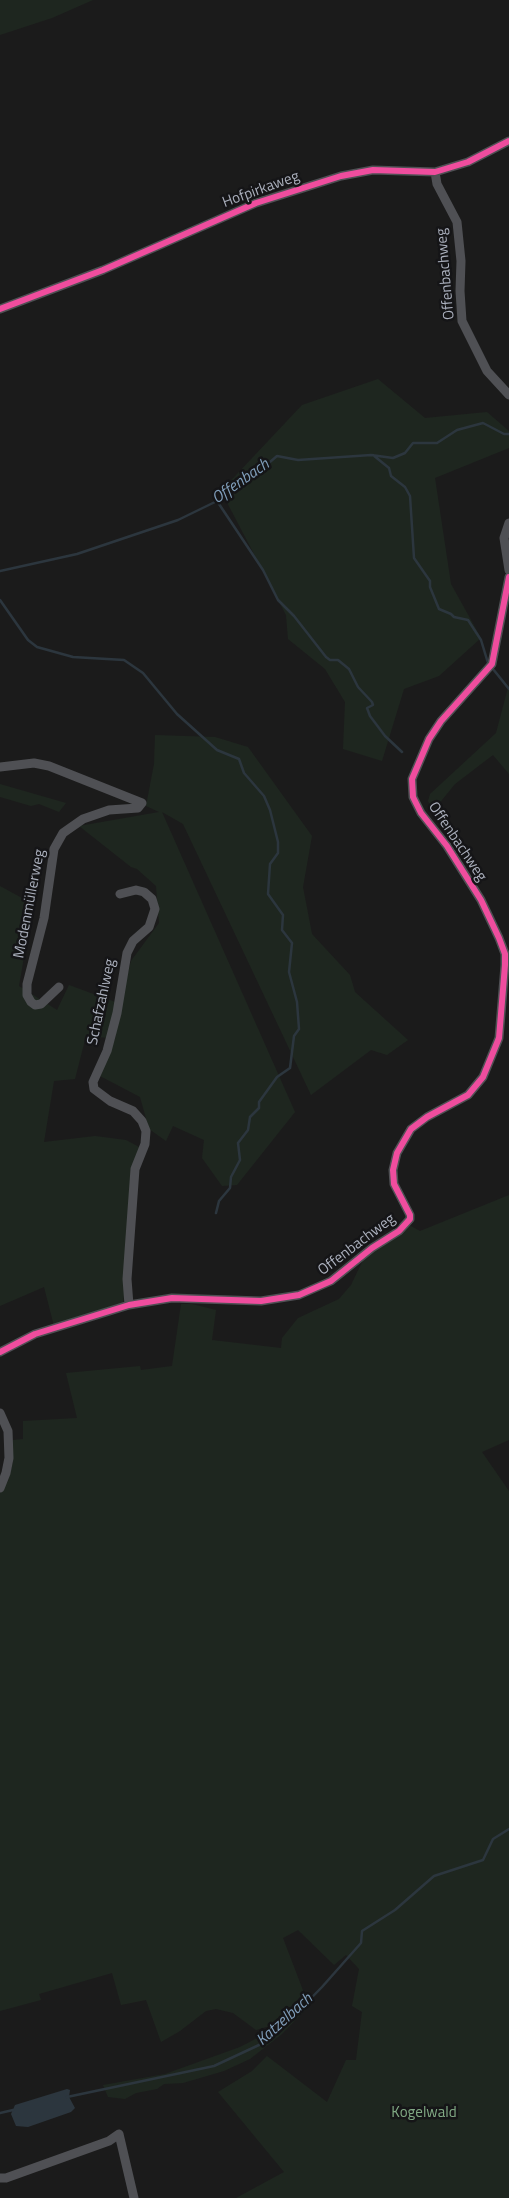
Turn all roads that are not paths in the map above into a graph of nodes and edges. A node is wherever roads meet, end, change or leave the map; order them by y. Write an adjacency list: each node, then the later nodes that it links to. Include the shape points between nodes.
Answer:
1 (509, 140): 2 (street, Hofpirkaweg, via 468,162)
2 (435, 172): 3 (street, Hofpirkaweg, via 373,170 341,176 256,203 103,270); 4 (street, Offenbachweg, via 437,184 457,222 462,321 487,371)
3 (0, 308)
4 (509, 396)
5 (509, 523): 6 (street, via 504,538)
6 (509, 570)
7 (509, 577): 11 (street, Offenbachweg, via 492,664 441,721 429,739 412,779 412,797 481,900 505,954 505,965 499,1038 483,1077 468,1095 411,1129 397,1153 394,1184 410,1219 399,1231 331,1281 299,1295 261,1301 172,1298)
8 (0, 767): 10 (street, Modenmüllerweg, via 34,763 50,766 142,803 138,808 109,810 83,818 63,833 54,849 44,918 26,995 35,1005 41,1004)
9 (120, 894): 11 (street, Schafzahlweg, via 136,890 144,892 152,899 155,909 149,927 133,941 127,953 107,1051 93,1082 94,1089 110,1101 133,1110 146,1130 145,1144 135,1169 127,1279)
10 (59, 987)
11 (129, 1305): 12 (street, Offenbachweg, via 35,1334)
12 (0, 1352)
13 (0, 1413): 14 (street, via 8,1431 9,1458)
14 (0, 1488)
15 (0, 2178): 16 (street, via 109,2141 119,2134)
16 (134, 2198)

